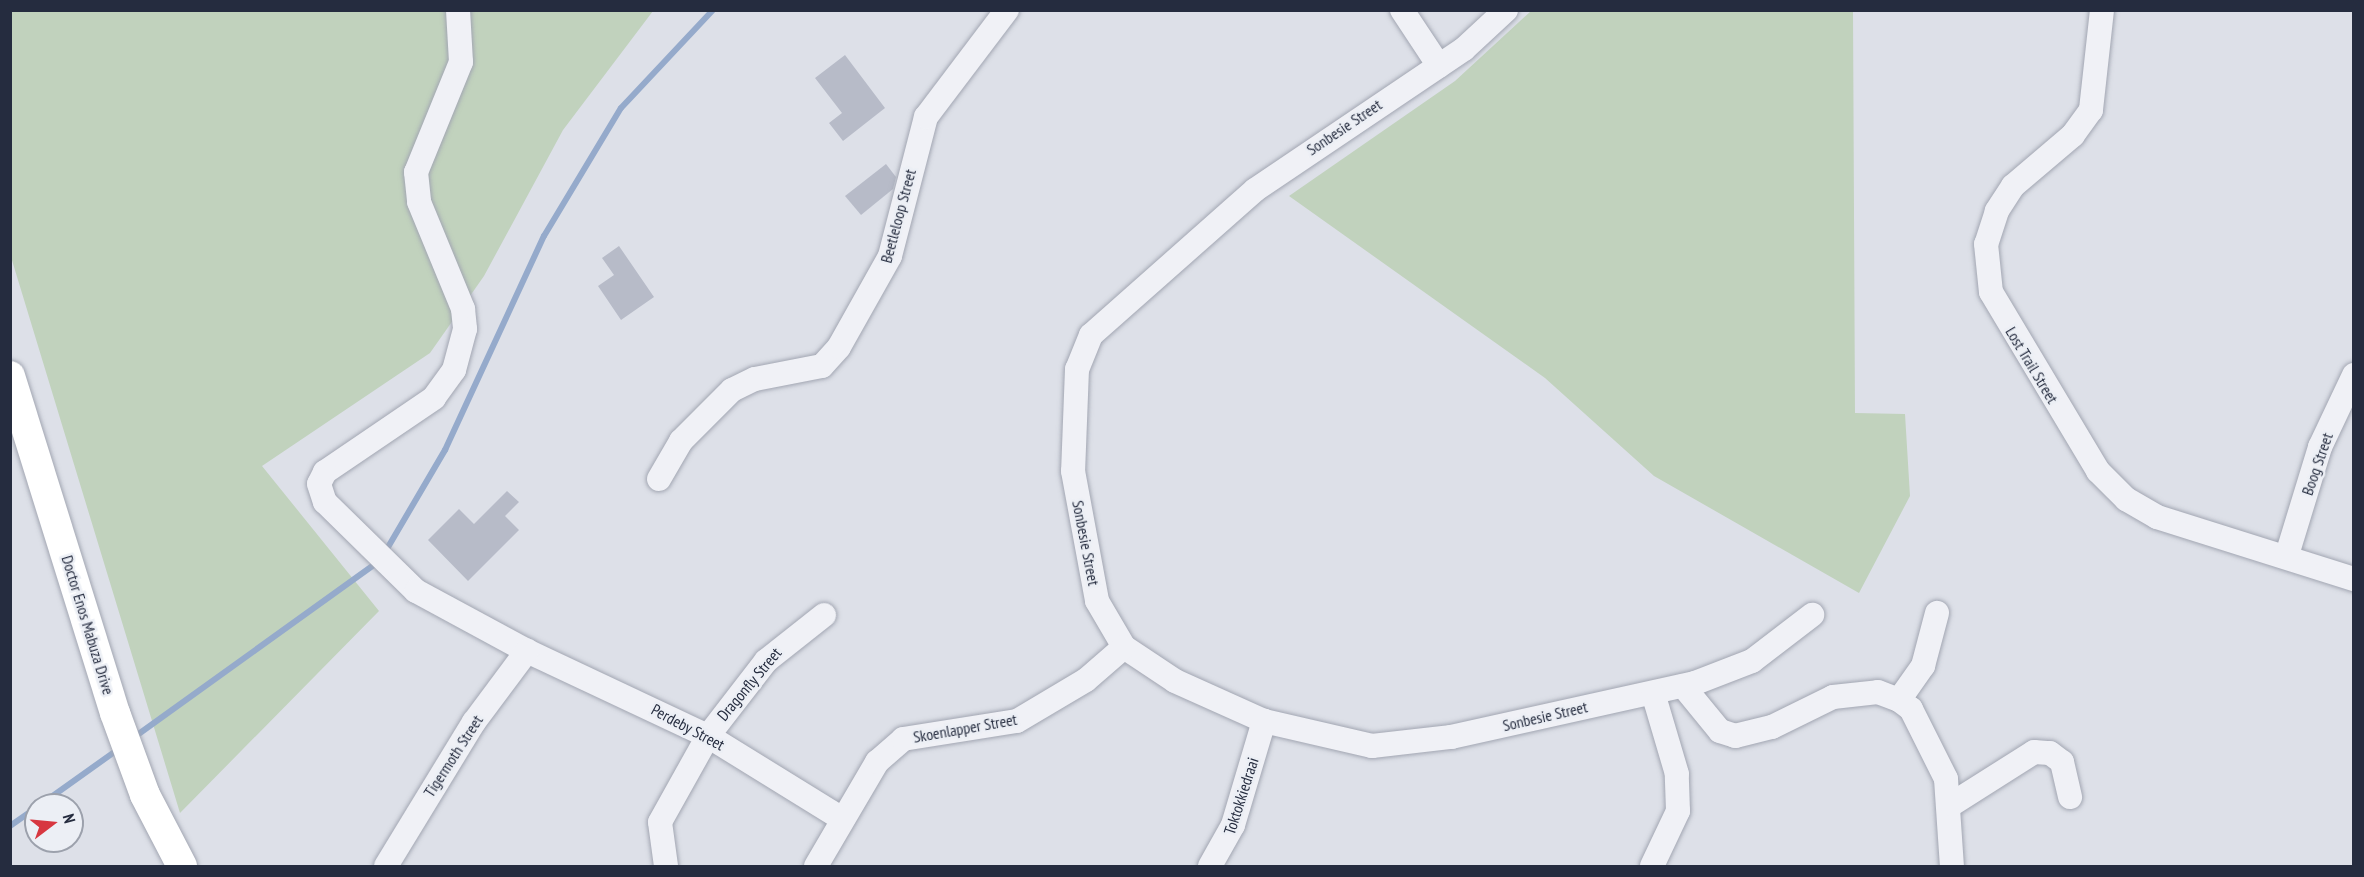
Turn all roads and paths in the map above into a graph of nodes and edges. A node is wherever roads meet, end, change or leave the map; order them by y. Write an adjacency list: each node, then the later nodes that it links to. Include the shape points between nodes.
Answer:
1 (458, 10): 16 (street, Perdeby Street, via 461,62 416,172 419,202 463,309 465,329 454,370 434,398 325,472 319,484 325,502 393,574)
2 (1007, 10): 9 (street, Beetleloop Street, via 926,117 890,256 839,347 822,366 754,379 732,390 681,441)
3 (1402, 10): 6 (street)
4 (1506, 10): 6 (street, Sonbesie Street)
5 (2102, 10): 10 (street, Lost Trail Street, via 2091,110 2073,135 2013,186 1997,211 1986,244 1991,292 2098,471 2126,499 2157,517)
6 (1438, 66): 15 (street, Sonbesie Street, via 1255,190 1091,335 1077,369 1073,471 1097,601)
7 (2354, 375): 10 (street, Boog Street, via 2320,447)
8 (10, 376): 25 (main road, Doctor Enos Mabuza Drive, via 115,713 145,795)
9 (659, 479)
10 (2288, 555): 11 (street, Lost Trail Street)
11 (2354, 579)
12 (1937, 613): 19 (street, via 1923,666)
13 (824, 615): 21 (street, Dragonfly Street, via 766,661)
14 (1812, 615): 17 (street, Sonbesie Street, via 1752,662)
15 (1124, 646): 20 (street, Sonbesie Street, via 1175,681); 24 (street, Skoenlapper Street, via 1086,680 1017,721 903,739 877,762)
16 (527, 651): 21 (street, Perdeby Street); 26 (street, Tigermoth Street, via 474,722)
17 (1683, 686): 18 (street, Sonbesie Street); 19 (street, via 1720,731 1735,736 1772,727 1833,697 1878,692)
18 (1653, 693): 20 (street, Sonbesie Street, via 1400,745 1341,742); 30 (street, via 1677,774 1678,811)
19 (1899, 700): 23 (street, via 1915,718 1946,779)
20 (1264, 721): 29 (street, Toktokkiedraai, via 1233,825)
21 (708, 736): 24 (street, Perdeby Street); 27 (street, Dragonfly Street, via 660,822)
22 (2070, 797): 23 (street, via 2062,762 2050,753 2034,752)
23 (1952, 804): 31 (street)
24 (841, 818): 28 (street, Skoenlapper Street)
25 (182, 867)
26 (386, 867)
27 (666, 867)
28 (816, 867)
29 (1210, 867)
30 (1652, 867)
31 (1952, 867)

